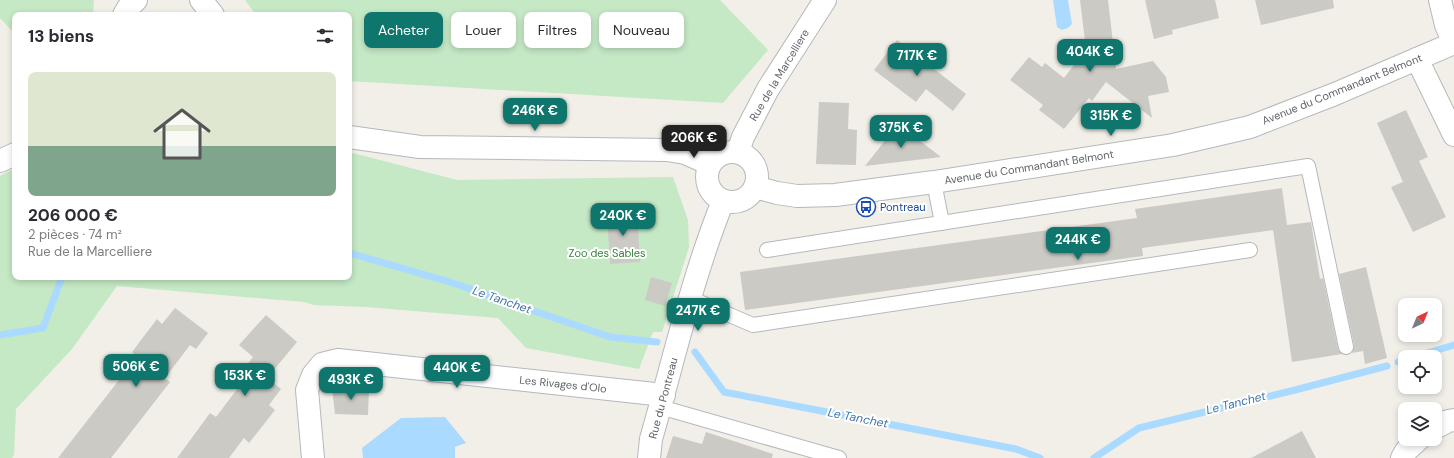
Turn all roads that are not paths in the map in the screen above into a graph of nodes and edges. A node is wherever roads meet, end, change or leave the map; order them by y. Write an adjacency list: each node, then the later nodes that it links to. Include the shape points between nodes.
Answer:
1 (201, 0): 4 (street)
2 (825, 0): 9 (street, Rue de la Marcelliere, via 768,89)
3 (1440, 0): 5 (street, via 1446,25)
4 (211, 12)
5 (1454, 43): 6 (street, Avenue du Commandant Belmont)
6 (1417, 59): 7 (street); 13 (street, Avenue du Commandant Belmont, via 1250,127 1173,145)
7 (1454, 135)
8 (352, 137): 12 (street, via 420,147 667,150 685,153)
9 (738, 152): 12 (street, via 724,154); 14 (street, via 749,158 755,168 758,177)
10 (12, 155): 11 (street)
11 (0, 161)
12 (710, 164): 15 (street, via 708,184 711,192)
13 (934, 182): 14 (street, Avenue du Commandant Belmont, via 835,195 797,196); 16 (lane)
14 (755, 187): 15 (street, via 746,198 735,202)
15 (723, 201): 19 (street, Rue du Pontreau, via 712,227)
16 (942, 222): 17 (lane); 20 (lane, via 1308,166)
17 (767, 250)
18 (1250, 250): 19 (lane, via 753,325)
19 (690, 298): 21 (street, Rue du Pontreau)
20 (1346, 348)
21 (662, 401): 25 (street, Les Rivages d'Olo, via 338,360 322,364 313,375 307,390); 26 (street, Rue du Pontreau, via 651,439); 27 (lane)
22 (1454, 420): 23 (street)
23 (1442, 424)
24 (1411, 446): 28 (street)
25 (313, 458)
26 (649, 458)
27 (838, 458)
28 (1402, 458)

